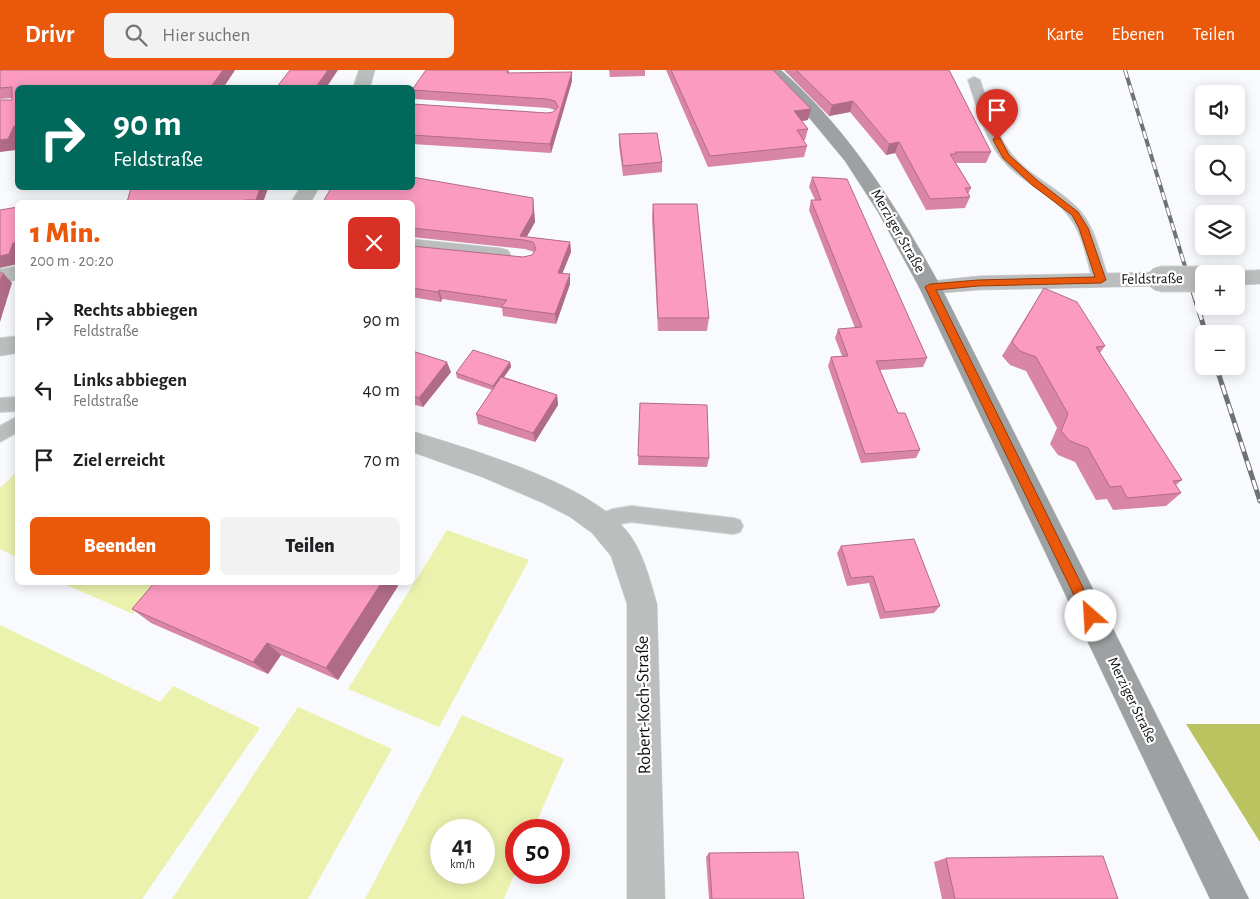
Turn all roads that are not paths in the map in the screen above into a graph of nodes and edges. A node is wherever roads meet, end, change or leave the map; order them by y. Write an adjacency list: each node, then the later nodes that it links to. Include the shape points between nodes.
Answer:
1 (367, 70): 4 (street)
2 (770, 70): 13 (main road, Merziger Straße, via 807,106 873,187)
3 (974, 80): 12 (lane, Feldstraße, via 989,124 1005,156 1075,214)
4 (362, 85)
5 (415, 246): 6 (street)
6 (516, 257)
7 (15, 274): 8 (street)
8 (0, 276)
9 (1260, 277): 10 (street)
10 (1245, 278)
11 (1195, 279): 12 (street, Feldstraße, bridge)
12 (1101, 280): 13 (street, Feldstraße)
13 (930, 287): 24 (main road, Merziger Straße)
14 (15, 344): 15 (street)
15 (0, 347)
16 (15, 404): 17 (lane)
17 (0, 405)
18 (15, 425): 19 (lane)
19 (0, 435)
20 (415, 442): 21 (street, Robert-Koch-Straße, via 564,499)
21 (601, 522): 22 (lane, via 613,516 631,514); 23 (street, Robert-Koch-Straße, via 625,556 642,604)
22 (733, 526)
23 (646, 899)
24 (1230, 899)

